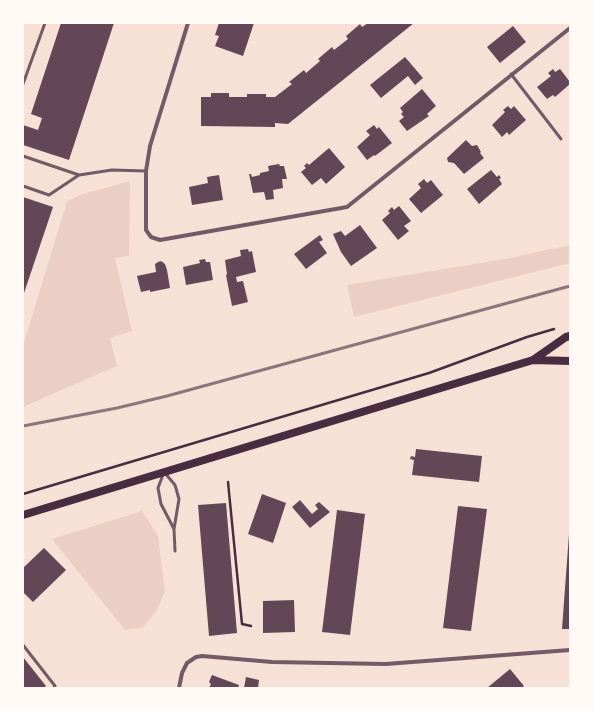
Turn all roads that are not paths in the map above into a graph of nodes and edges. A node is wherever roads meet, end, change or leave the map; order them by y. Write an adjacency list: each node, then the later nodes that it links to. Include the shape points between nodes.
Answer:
1 (45, 23): 5 (lane)
2 (188, 23): 10 (street, via 150,146)
3 (570, 28): 6 (street)
4 (23, 67): 5 (lane)
5 (28, 69): 7 (lane)
6 (511, 74): 8 (lane); 10 (street, via 347,207 160,240 151,237 146,230)
7 (23, 84)
8 (561, 139)
9 (23, 156): 11 (lane)
10 (146, 171): 11 (lane, via 112,170)
11 (79, 175): 12 (lane, via 49,195)
12 (23, 186)
13 (570, 336): 14 (main road)
14 (533, 360): 15 (main road); 16 (main road)
15 (570, 361)
16 (164, 472): 17 (main road); 18 (lane, via 158,488 161,504); 18 (lane, via 175,485 179,499)
17 (23, 515)
18 (174, 529): 19 (lane)
19 (175, 551)
20 (23, 645): 22 (lane)
21 (570, 650): 23 (street, via 386,664 272,662 202,656 192,659 184,667)
22 (54, 688)
23 (179, 688)

